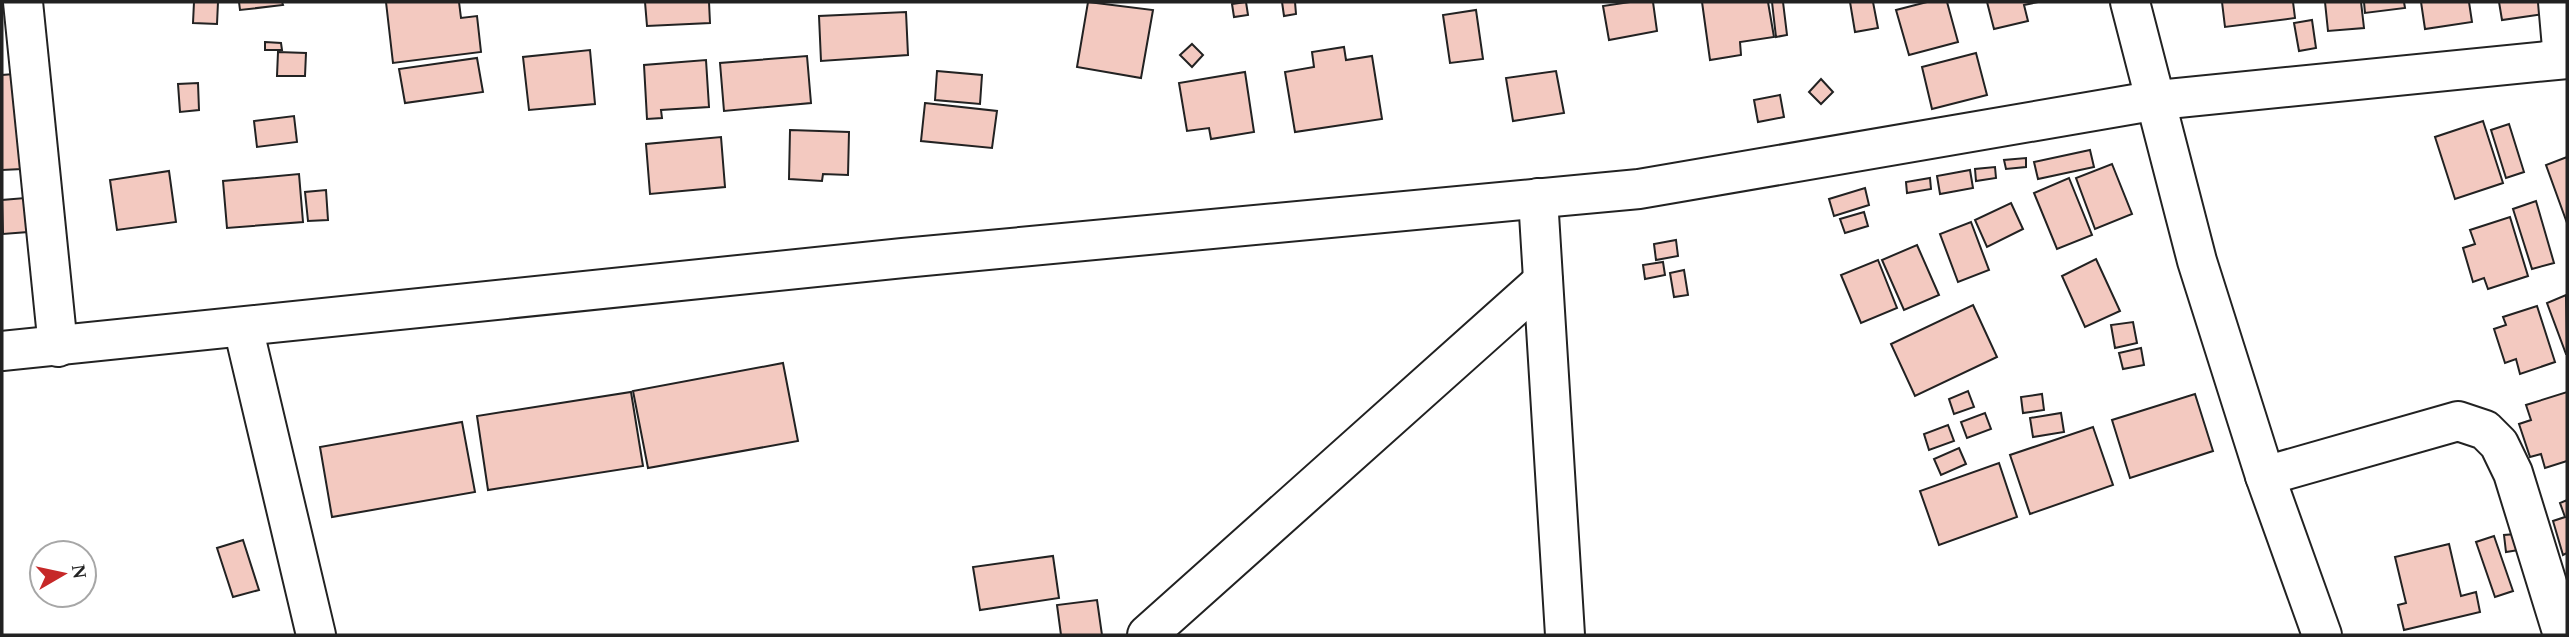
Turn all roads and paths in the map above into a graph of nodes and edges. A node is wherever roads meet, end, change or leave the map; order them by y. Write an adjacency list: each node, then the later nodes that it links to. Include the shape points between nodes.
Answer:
1 (23, 2): 9 (street)
2 (2130, 2): 5 (street)
3 (2558, 2): 4 (street)
4 (2565, 59): 5 (street)
5 (2158, 100): 6 (street, via 1639,189); 11 (street, via 2197,261)
6 (1538, 198): 7 (street); 8 (street)
7 (1543, 281): 13 (street); 14 (street)
8 (243, 327): 9 (street); 12 (street)
9 (58, 347): 10 (street)
10 (2, 351)
11 (2266, 476): 15 (street); 16 (street, via 2458,421 2485,430 2499,444 2513,473)
12 (316, 635)
13 (1147, 635)
14 (1565, 635)
15 (2322, 635)
16 (2563, 635)

